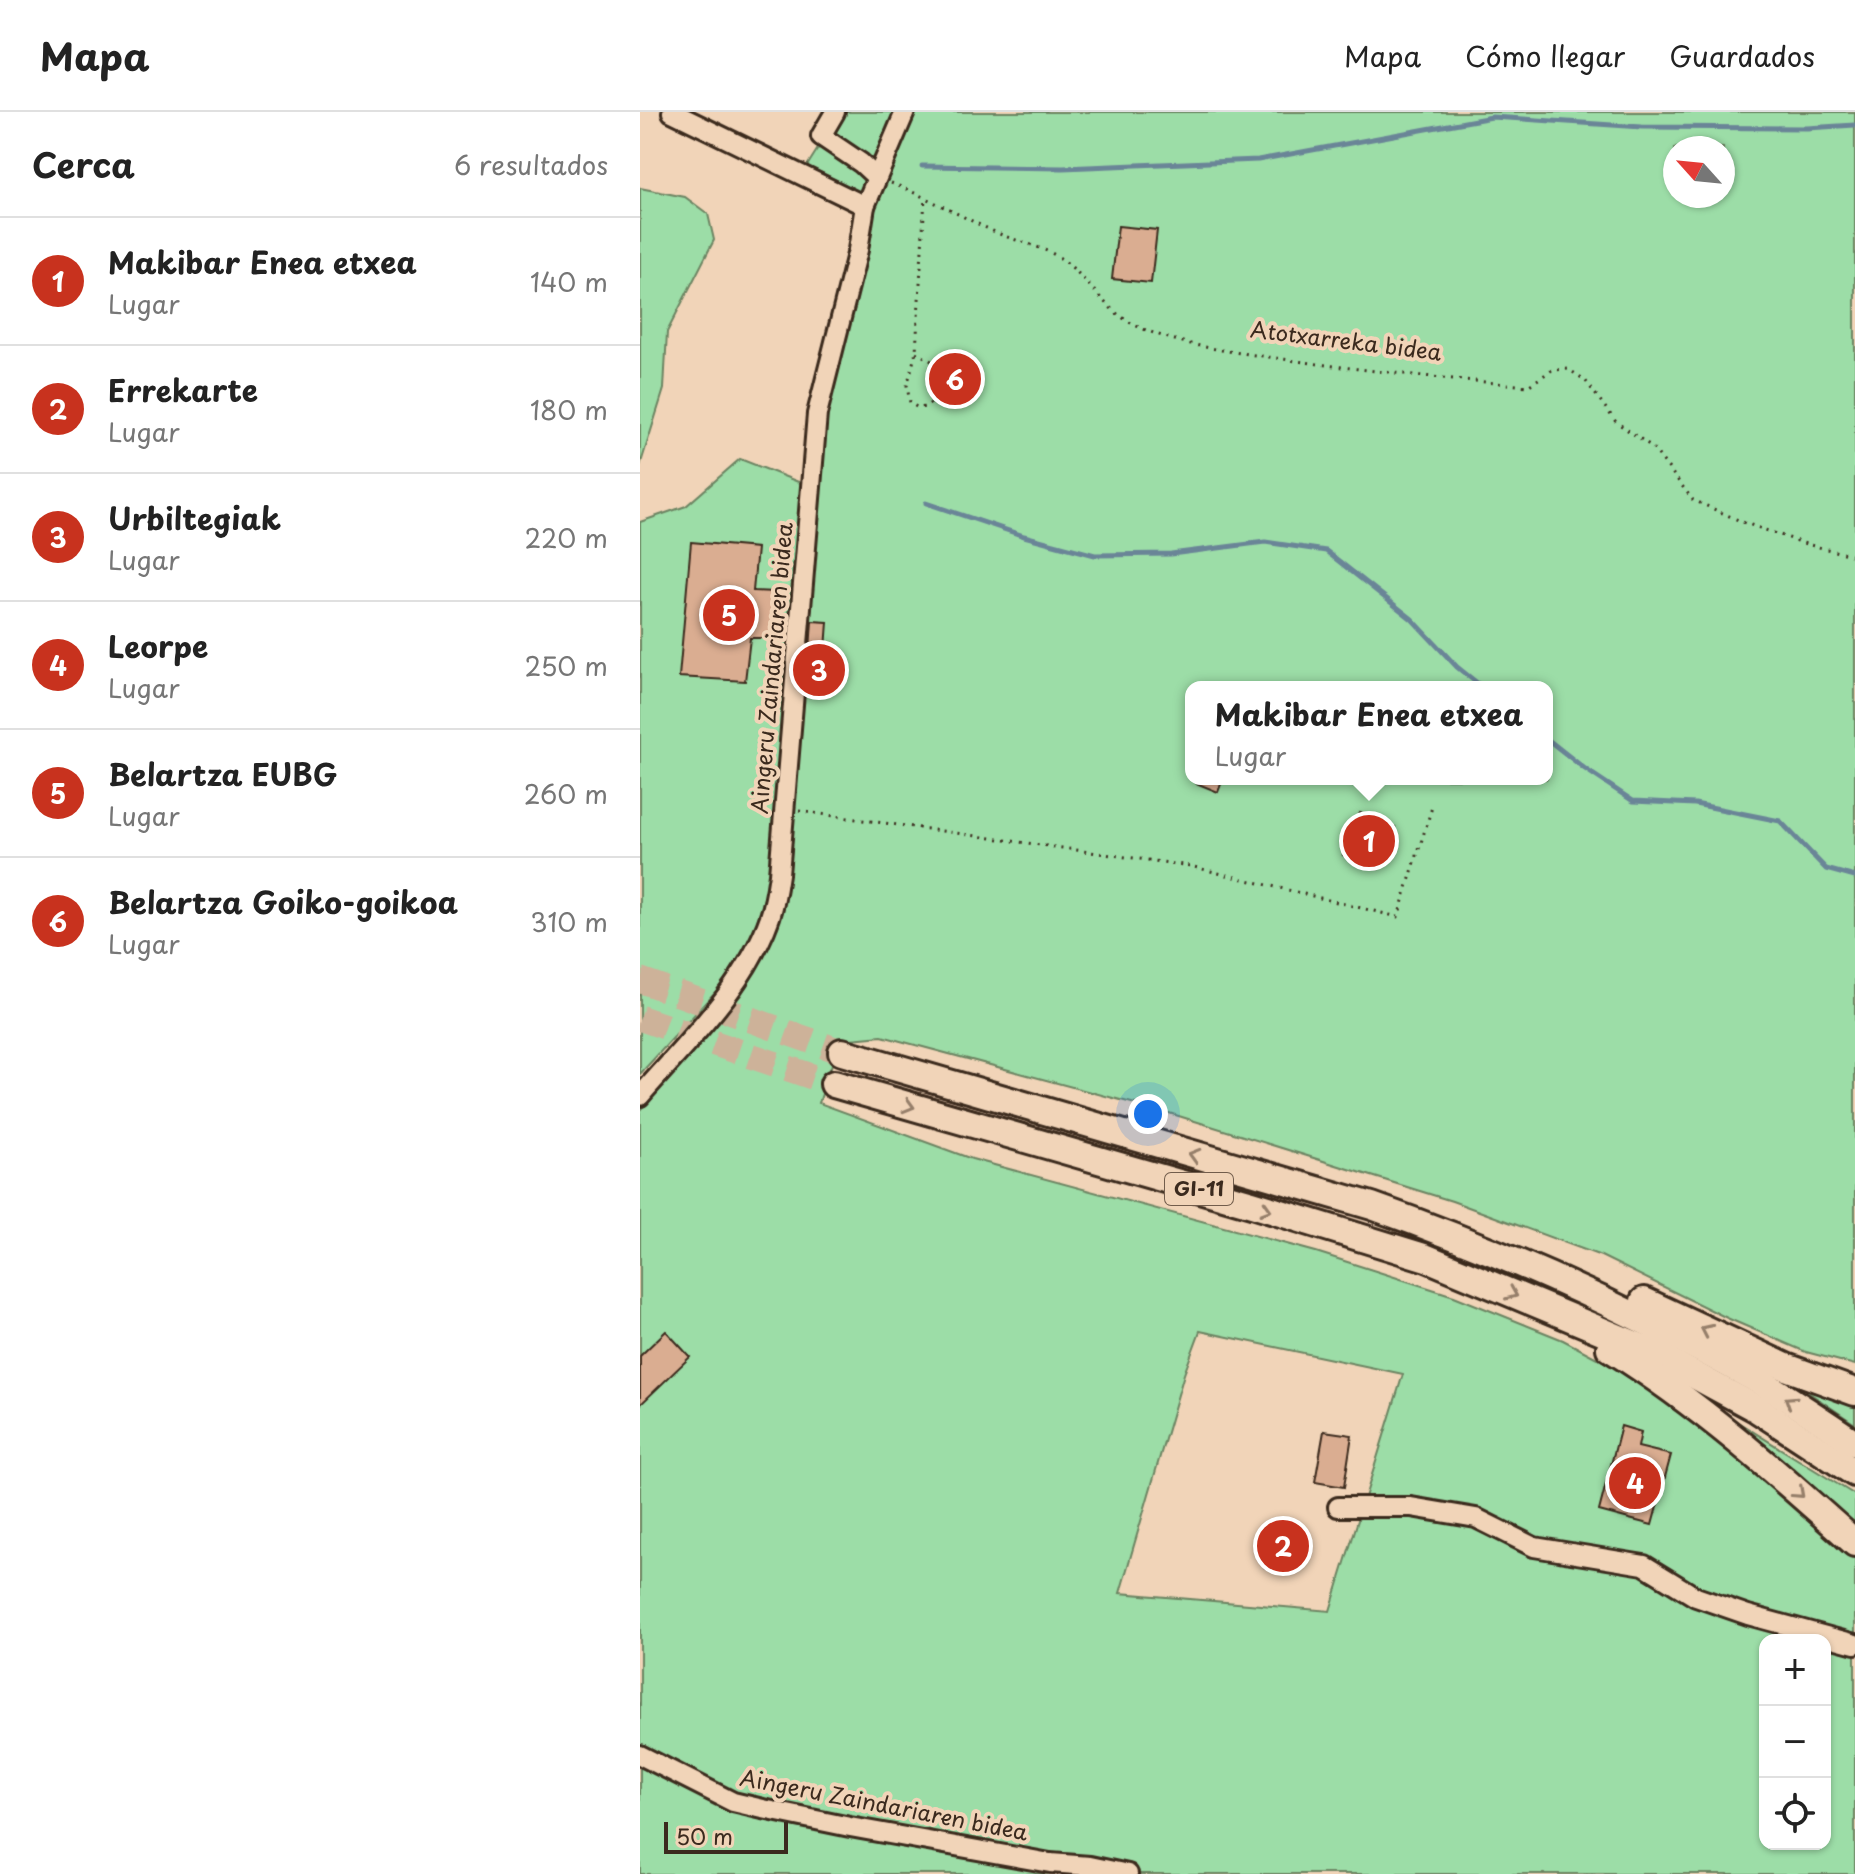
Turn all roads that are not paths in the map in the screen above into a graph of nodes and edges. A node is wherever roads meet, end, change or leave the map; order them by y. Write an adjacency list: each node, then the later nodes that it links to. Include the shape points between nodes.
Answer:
1 (672, 112): 5 (street)
2 (835, 112): 4 (street, via 821,136)
3 (905, 112): 4 (street)
4 (876, 177): 5 (street, Aingeru Zaindariaren bidea)
5 (865, 206): 8 (street, Aingeru Zaindariaren bidea, via 817,414 785,809 771,915 734,984)
6 (842, 1052): 9 (highway, GI-11, one-way to 6)
7 (834, 1084): 10 (highway, GI-11, one-way to 10, via 1427,1258)
8 (640, 1096)
9 (1429, 1226): 11 (highway, one-way to 9, via 1786,1367 1531,1254); 12 (highway, GI-11, one-way to 9, via 1760,1382 1635,1315)
10 (1557, 1313): 13 (highway, GI-11, via 1705,1379); 15 (highway, one-way to 15, via 1674,1389)
11 (1855, 1392)
12 (1855, 1443)
13 (1855, 1473)
14 (1338, 1507): 16 (street, via 1411,1507 1476,1518 1534,1547 1644,1565 1696,1597)
15 (1855, 1543)
16 (1855, 1644)
17 (640, 1755): 18 (street, Aingeru Zaindariaren bidea, via 733,1802 908,1838)
18 (1128, 1874)

